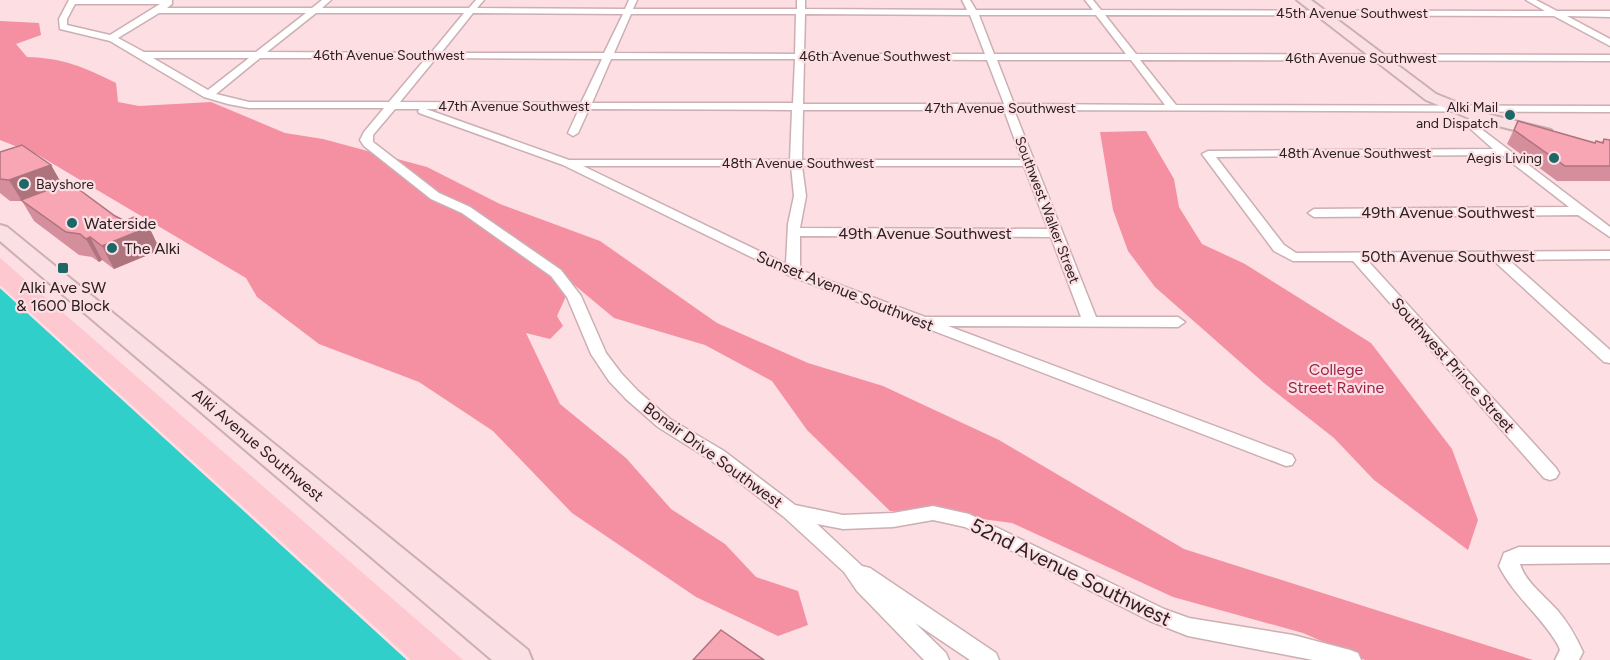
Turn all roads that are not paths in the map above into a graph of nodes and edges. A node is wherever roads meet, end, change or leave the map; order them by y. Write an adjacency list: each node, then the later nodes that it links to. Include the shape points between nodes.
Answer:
1 (327, 0): 12 (street)
2 (480, 0): 13 (street)
3 (633, 0): 14 (street)
4 (801, 0): 15 (street)
5 (1089, 0): 16 (street)
6 (1303, 0): 17 (main road)
7 (1530, 0): 18 (street)
8 (73, 1): 9 (street); 20 (street, via 63,27)
9 (172, 1): 11 (street)
10 (966, 4): 15 (street, 45th Avenue Southwest); 16 (street, 45th Avenue Southwest); 27 (street, Southwest Walker Street)
11 (157, 10): 12 (street, 45th Avenue Southwest); 20 (street)
12 (313, 11): 13 (street, 45th Avenue Southwest); 22 (street)
13 (471, 11): 14 (street, 45th Avenue Southwest); 24 (street)
14 (628, 11): 15 (street, 45th Avenue Southwest); 25 (street)
15 (801, 12): 26 (street)
16 (1098, 13): 17 (street, 45th Avenue Southwest); 28 (street)
17 (1321, 14): 18 (street, 45th Avenue Southwest); 29 (main road)
18 (1555, 14): 19 (street, 45th Avenue Southwest); 21 (street)
19 (1610, 14)
20 (111, 38): 23 (street)
21 (1610, 43)
22 (259, 54): 23 (street, 46th Avenue Southwest); 24 (street, 46th Avenue Southwest); 31 (street)
23 (139, 55): 31 (street)
24 (434, 55): 25 (street, 46th Avenue Southwest); 32 (street)
25 (608, 56): 26 (street, 46th Avenue Southwest); 34 (street)
26 (799, 56): 27 (street, 46th Avenue Southwest); 35 (street)
27 (990, 56): 28 (street, 46th Avenue Southwest); 36 (street, Southwest Walker Street)
28 (1133, 57): 29 (street, 46th Avenue Southwest); 37 (street)
29 (1377, 58): 30 (street, 46th Avenue Southwest); 38 (main road, via 1423,92)
30 (1610, 58)
31 (208, 95): 32 (street, via 249,105)
32 (390, 106): 33 (street, 47th Avenue Southwest); 64 (street, Bonair Drive Southwest, via 367,137 368,144 435,196 466,210 556,273 574,296 599,354 632,395 664,423 718,456)
33 (412, 106): 34 (street, 47th Avenue Southwest); 46 (street, Sunset Avenue Southwest)
34 (584, 106): 35 (street, 47th Avenue Southwest); 41 (street)
35 (798, 107): 36 (street, 47th Avenue Southwest); 44 (street)
36 (1009, 108): 37 (street, 47th Avenue Southwest); 45 (street, Southwest Walker Street)
37 (1173, 108): 38 (street, 47th Avenue Southwest)
38 (1455, 109): 39 (street, 47th Avenue Southwest); 40 (main road)
39 (1610, 109)
40 (1477, 116): 42 (main road); 43 (street, via 1470,124)
41 (573, 133)
42 (1560, 136)
43 (1503, 152): 47 (street); 53 (street, 48th Avenue Southwest, via 1208,154 1279,249)
44 (796, 163): 45 (street, 48th Avenue Southwest); 46 (street, 48th Avenue Southwest); 51 (street, via 800,196)
45 (1028, 163): 52 (street, Southwest Walker Street)
46 (567, 164): 57 (street, Sunset Avenue Southwest)
47 (1581, 211): 48 (street, 49th Avenue Southwest); 49 (street)
48 (1314, 213)
49 (1608, 230)
50 (0, 231): 67 (main road, Alki Avenue Southwest)
51 (794, 232): 52 (street, 49th Avenue Southwest); 57 (street)
52 (1056, 233): 59 (street, Southwest Walker Street)
53 (1287, 254): 56 (street, 50th Avenue Southwest)
54 (1610, 255): 55 (street, 50th Avenue Southwest)
55 (1497, 256): 56 (street, 50th Avenue Southwest); 61 (street)
56 (1357, 257): 63 (street, Southwest Prince Street)
57 (793, 272): 58 (street, Sunset Avenue Southwest)
58 (918, 321): 59 (street); 62 (street, Sunset Avenue Southwest)
59 (1090, 321): 60 (street)
60 (1178, 322)
61 (1610, 358)
62 (1286, 460)
63 (1550, 473)
64 (791, 512): 66 (street, Bonair Drive Southwest); 70 (street, 52nd Avenue Southwest, via 843,522 948,515 969,521 1188,627 1293,645)
65 (1610, 555): 71 (street, via 1519,555 1511,559 1509,567 1521,586 1569,643 1572,652)
66 (851, 566): 68 (street, Bonair Drive Southwest, via 864,585); 69 (street)
67 (516, 660)
68 (938, 660)
69 (988, 660)
70 (1350, 660)
71 (1566, 660)

